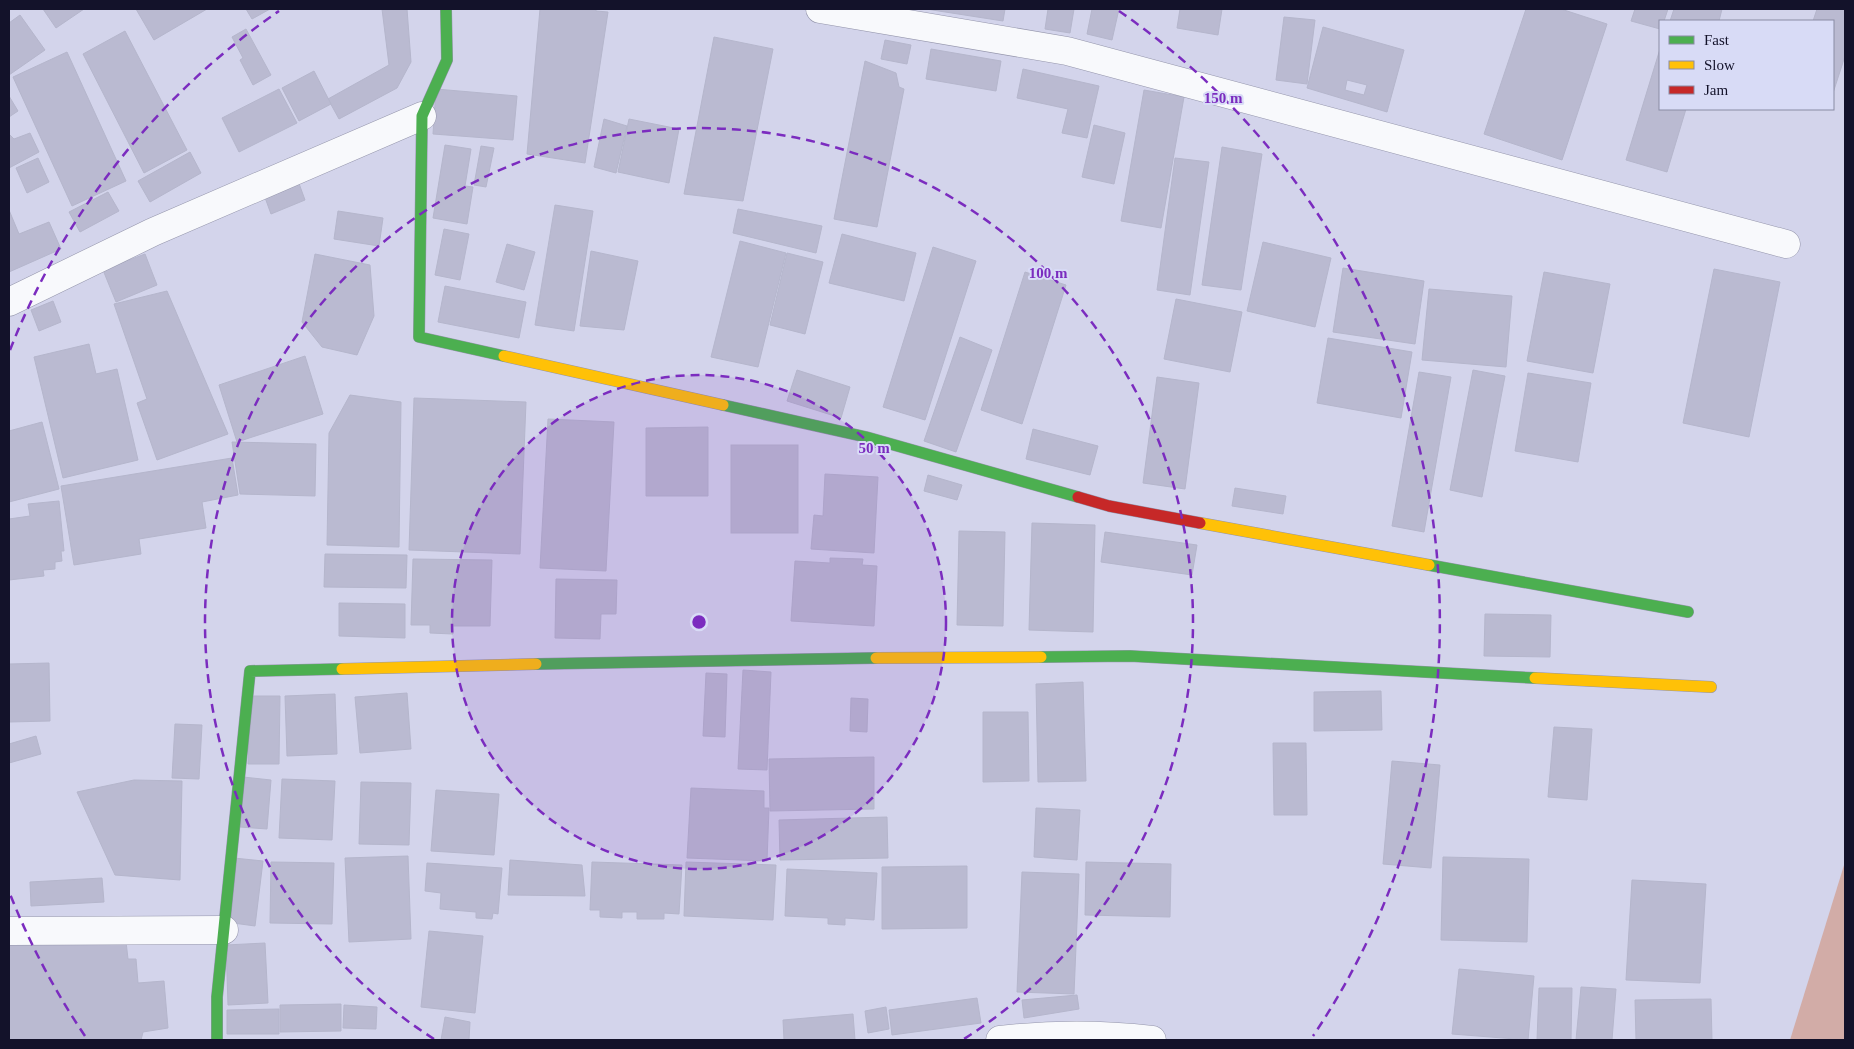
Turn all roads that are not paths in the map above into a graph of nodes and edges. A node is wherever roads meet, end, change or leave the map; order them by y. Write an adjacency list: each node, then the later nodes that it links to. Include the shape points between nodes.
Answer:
1 (446, 9): 3 (street, via 448,60)
2 (820, 9): 4 (street, via 1067,51)
3 (422, 116): 5 (street, via 152,232); 6 (street, via 419,337 866,437 1109,506)
4 (1786, 244)
5 (9, 302)
6 (1688, 612)
7 (1711, 687): 8 (street, via 1130,656 753,659 250,671)
8 (224, 930): 9 (street); 10 (street, via 217,997)
9 (9, 931)
10 (217, 1040)
11 (1000, 1040): 12 (street, via 1041,1035 1107,1034)
12 (1152, 1040)

